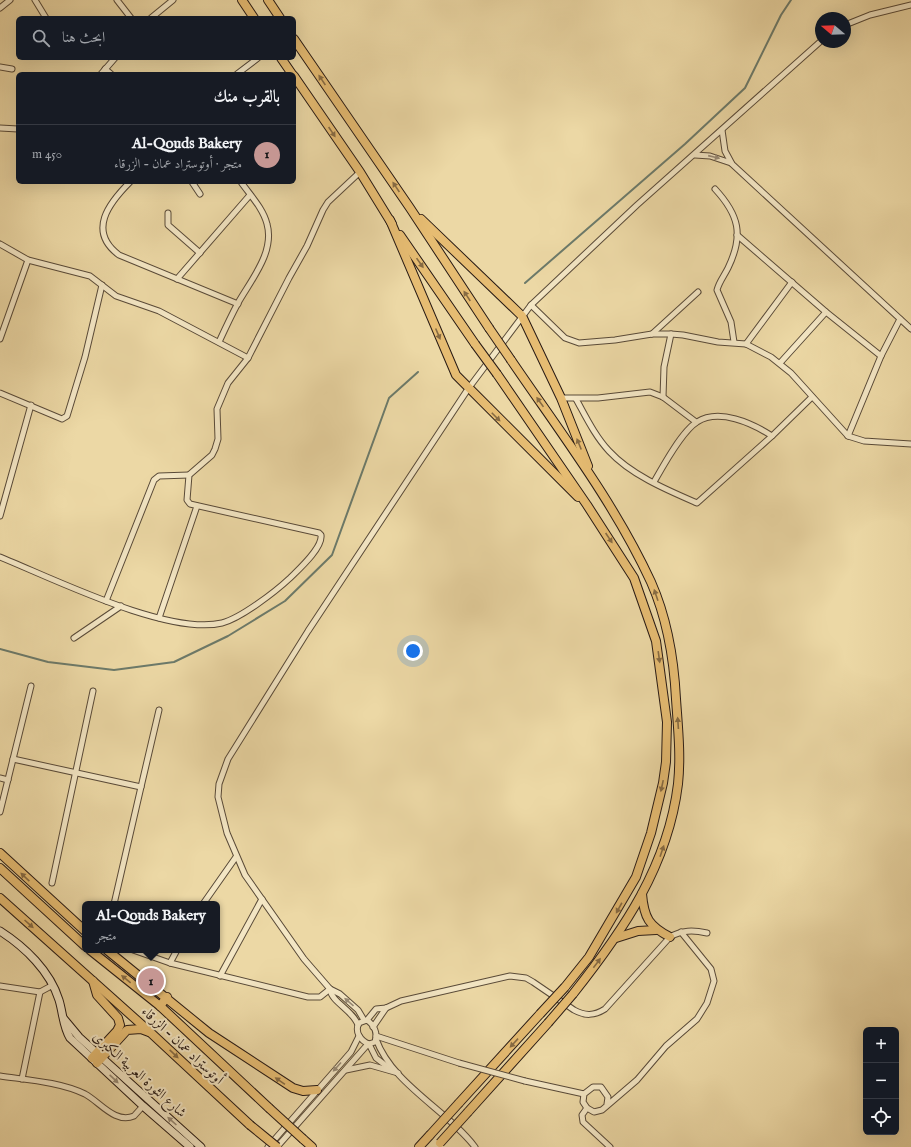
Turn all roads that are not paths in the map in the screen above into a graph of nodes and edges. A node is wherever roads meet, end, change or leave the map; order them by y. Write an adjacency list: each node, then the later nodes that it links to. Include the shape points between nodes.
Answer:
1 (10, 0): 8 (street)
2 (35, 0): 9 (street)
3 (117, 0): 10 (street)
4 (173, 0): 11 (street)
5 (242, 0): 12 (main road)
6 (268, 0): 13 (main road)
7 (911, 5): 14 (street)
8 (0, 8)
9 (45, 16)
10 (129, 16)
11 (153, 16)
12 (253, 16)
13 (279, 16)
14 (851, 23)
15 (296, 42): 40 (main road, one-way to 15)
16 (815, 46): 30 (street)
17 (113, 60): 22 (street)
18 (256, 60): 25 (street)
19 (282, 60): 26 (main road)
20 (0, 67): 21 (street)
21 (12, 69)
22 (105, 69): 23 (street); 24 (street)
23 (103, 72)
24 (109, 72)
25 (240, 72)
26 (291, 72)
27 (296, 79): 33 (main road, one-way to 33)
28 (0, 128): 29 (street)
29 (16, 129)
30 (722, 130): 31 (street); 32 (street, via 725,151)
31 (694, 155): 32 (street, one-way to 32, via 710,156); 52 (street)
32 (732, 164): 55 (street)
33 (360, 172): 42 (main road); 64 (street, via 323,210 307,246)
34 (128, 184): 47 (street, via 105,214 106,242 119,255)
35 (193, 184): 38 (street)
36 (242, 184): 39 (street)
37 (715, 190): 43 (street, via 729,204 734,214)
38 (200, 194)
39 (250, 195): 45 (street); 51 (street, via 264,215 269,237 260,265)
40 (410, 208): 54 (main road); 78 (main road, one-way to 40, bridge)
41 (168, 213): 45 (street, via 168,225)
42 (390, 220): 66 (main road, one-way to 66, via 453,371); 80 (main road, one-way to 80, bridge)
43 (737, 235): 48 (street); 61 (street, via 732,258 716,290 731,322)
44 (0, 244): 46 (street)
45 (200, 253): 47 (street)
46 (28, 260): 49 (street, via 83,274); 59 (street)
47 (177, 279): 51 (street)
48 (792, 282): 53 (street); 62 (street)
49 (102, 285): 60 (street, via 116,296 160,311); 72 (street, via 85,357 67,416 62,419)
50 (698, 292): 57 (street)
51 (238, 304): 60 (street)
52 (531, 305): 54 (street); 57 (street, via 564,338 573,342 589,343)
53 (826, 312): 63 (street); 65 (street)
54 (522, 316): 66 (street); 70 (main road)
55 (900, 319): 56 (street); 63 (street)
56 (911, 329)
57 (652, 334): 58 (street)
58 (671, 334): 61 (street); 68 (street, via 665,360)
59 (0, 339)
60 (219, 342): 64 (street)
61 (734, 342): 62 (street)
62 (746, 344): 65 (street)
63 (881, 356): 75 (street)
64 (248, 358): 77 (street, via 228,383 217,409 218,439 212,455)
65 (780, 363): 69 (street)
66 (468, 389): 80 (main road, one-way to 80, via 560,481); 98 (street, via 308,631 228,759 219,784 218,797)
67 (0, 393): 72 (street)
68 (663, 396): 71 (street, via 646,392); 73 (street)
69 (812, 397): 74 (street); 75 (street)
70 (561, 398): 71 (street); 78 (main road, one-way to 70)
71 (576, 399): 79 (street, via 594,432 609,450 628,467)
72 (30, 405): 82 (street)
73 (696, 422): 74 (street, via 715,416 728,416); 79 (street, via 667,459)
74 (772, 436): 79 (street, via 698,503)
75 (848, 436): 76 (street, via 864,441)
76 (911, 444)
77 (189, 475): 81 (street, via 187,500); 84 (street, via 159,476 154,480)
78 (594, 480): 101 (main road, one-way to 78, via 661,854 678,785 680,757 676,690 670,645 652,584 629,538)
79 (654, 482)
80 (588, 505): 151 (main road, one-way to 151, bridge, via 634,578 656,641 667,722 666,762 651,833 636,877 589,957 565,987)
81 (197, 506): 86 (street); 86 (street, via 319,533 321,541 305,563 280,588 234,618 208,625)
82 (0, 516)
83 (0, 557): 84 (street)
84 (106, 601): 85 (street)
85 (121, 606): 86 (street); 87 (street)
86 (159, 618)
87 (74, 638)
88 (31, 686): 91 (street)
89 (93, 691): 92 (street)
90 (159, 710): 95 (street)
91 (13, 759): 92 (street); 94 (street)
92 (75, 772): 95 (street); 100 (street)
93 (0, 778): 94 (street)
94 (8, 780): 96 (street)
95 (141, 787): 104 (street)
96 (0, 812)
97 (0, 854): 106 (main road, one-way to 97)
98 (236, 857): 103 (street); 105 (street)
99 (0, 868): 113 (main road)
100 (52, 882)
101 (642, 894): 107 (main road, via 645,912); 112 (main road)
102 (0, 898): 120 (main road, أوتوستراد عمان - الزرقاء, one-way to 120)
103 (262, 899): 119 (street); 123 (street, via 292,943)
104 (115, 901)
105 (205, 901)
106 (82, 928)
107 (656, 930): 111 (main road); 112 (main road, via 638,931)
108 (0, 931): 121 (main road, شارع الثورة العربية الكبرى, via 41,966)
109 (681, 932): 110 (street); 111 (street); 142 (street, via 711,969 714,981 708,1003 637,1080)
110 (707, 933)
111 (670, 937): 127 (street, via 605,1009 593,1015 574,1010 526,978 510,976 406,1000)
112 (616, 938): 145 (main road, one-way to 112, bridge, via 573,994)
113 (82, 943)
114 (94, 953): 126 (main road, أوتوستراد عمان - الزرقاء, one-way to 114)
115 (111, 953): 125 (main road)
116 (142, 953): 118 (street)
117 (175, 953): 118 (street)
118 (170, 963): 119 (street)
119 (220, 976): 123 (street, via 314,997 325,994)
120 (93, 981): 131 (main road, أوتوستراد عمان - الزرقاء); 135 (main road, via 97,995 118,1018 120,1025)
121 (53, 985): 124 (street); 135 (main road, شارع الثورة العربية الكبرى, via 63,1019)
122 (0, 986): 124 (street)
123 (330, 989): 128 (street, one-way to 123, via 340,994); 129 (street, via 334,998 352,1014)
124 (40, 992): 139 (street)
125 (167, 997): 126 (main road); 140 (main road, one-way to 125, via 303,1091 287,1085 218,1039)
126 (160, 1006): 150 (main road, أوتوستراد عمان - الزرقاء, bridge)
127 (386, 1008): 128 (street, via 373,1011); 130 (street)
128 (365, 1020): 129 (street); 130 (street)
129 (358, 1025): 132 (street)
130 (374, 1027): 133 (street)
131 (151, 1033): 135 (main road, via 141,1029 127,1030); 149 (main road, أوتوستراد عمان - الزرقاء, one-way to 149, bridge)
132 (359, 1036): 134 (street); 140 (street, one-way to 140, via 351,1052)
133 (376, 1038): 134 (street); 137 (street, via 382,1053); 141 (street, bridge, via 525,1081)
134 (368, 1044): 136 (street); 137 (street, via 380,1062)
135 (97, 1058): 143 (main road, شارع الثورة العربية الكبرى, one-way to 143); 147 (main road, شارع الثورة العربية الكبرى, one-way to 135)
136 (345, 1070): 137 (street, via 370,1065); 149 (street)
137 (398, 1074): 152 (street)
138 (0, 1076): 139 (street)
139 (22, 1079): 143 (street, via 74,1090 92,1098 120,1117 134,1116)
140 (317, 1090): 148 (street)
141 (584, 1094): 142 (street, via 590,1088 601,1088 608,1097); 144 (street, via 583,1102)
142 (607, 1104): 144 (street, via 598,1112)
143 (143, 1106): 146 (main road, شارع الثورة العربية الكبرى)
144 (587, 1108): 153 (street, via 582,1115 583,1122)
145 (438, 1145)
146 (190, 1147)
147 (202, 1147)
148 (268, 1147)
149 (277, 1147)
150 (312, 1147)
151 (419, 1147)
152 (475, 1147)
153 (610, 1147)

